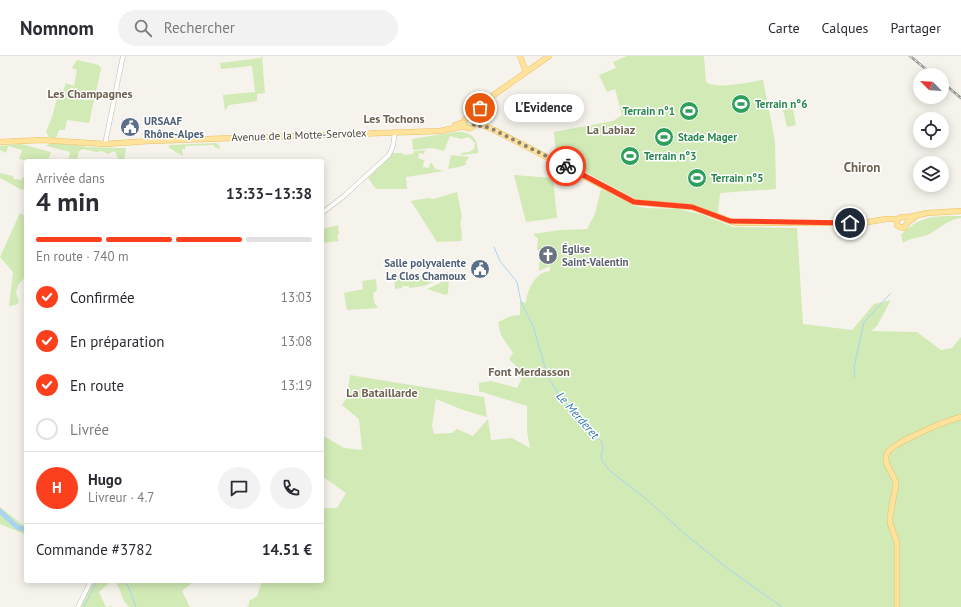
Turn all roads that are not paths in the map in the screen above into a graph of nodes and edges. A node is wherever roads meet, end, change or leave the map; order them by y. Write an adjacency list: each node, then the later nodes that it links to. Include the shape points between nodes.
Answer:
1 (123, 56): 9 (street)
2 (520, 56): 4 (main road)
3 (548, 56): 4 (main road)
4 (526, 72): 5 (main road, via 480,106)
5 (473, 121): 6 (main road); 6 (main road, Avenue de la Motte-Servolex, via 470,128); 13 (main road, Avenue de la Motte-Servolex, via 634,202 692,207 737,222 862,223 886,219)
6 (464, 124): 7 (main road, Avenue de la Motte-Servolex, via 440,131)
7 (395, 132): 9 (main road, Avenue de la Motte-Servolex); 10 (street, via 389,155)
8 (0, 142): 9 (main road, via 42,140)
9 (105, 144)
10 (324, 211)
11 (961, 211): 12 (main road, via 927,212)
12 (906, 220): 13 (main road, via 900,217); 13 (main road, via 904,228)
13 (897, 222)
14 (961, 417): 17 (main road, via 894,447 887,454 886,461 896,479 890,523 897,543)
15 (90, 583): 16 (street)
16 (78, 607)
17 (897, 607)

